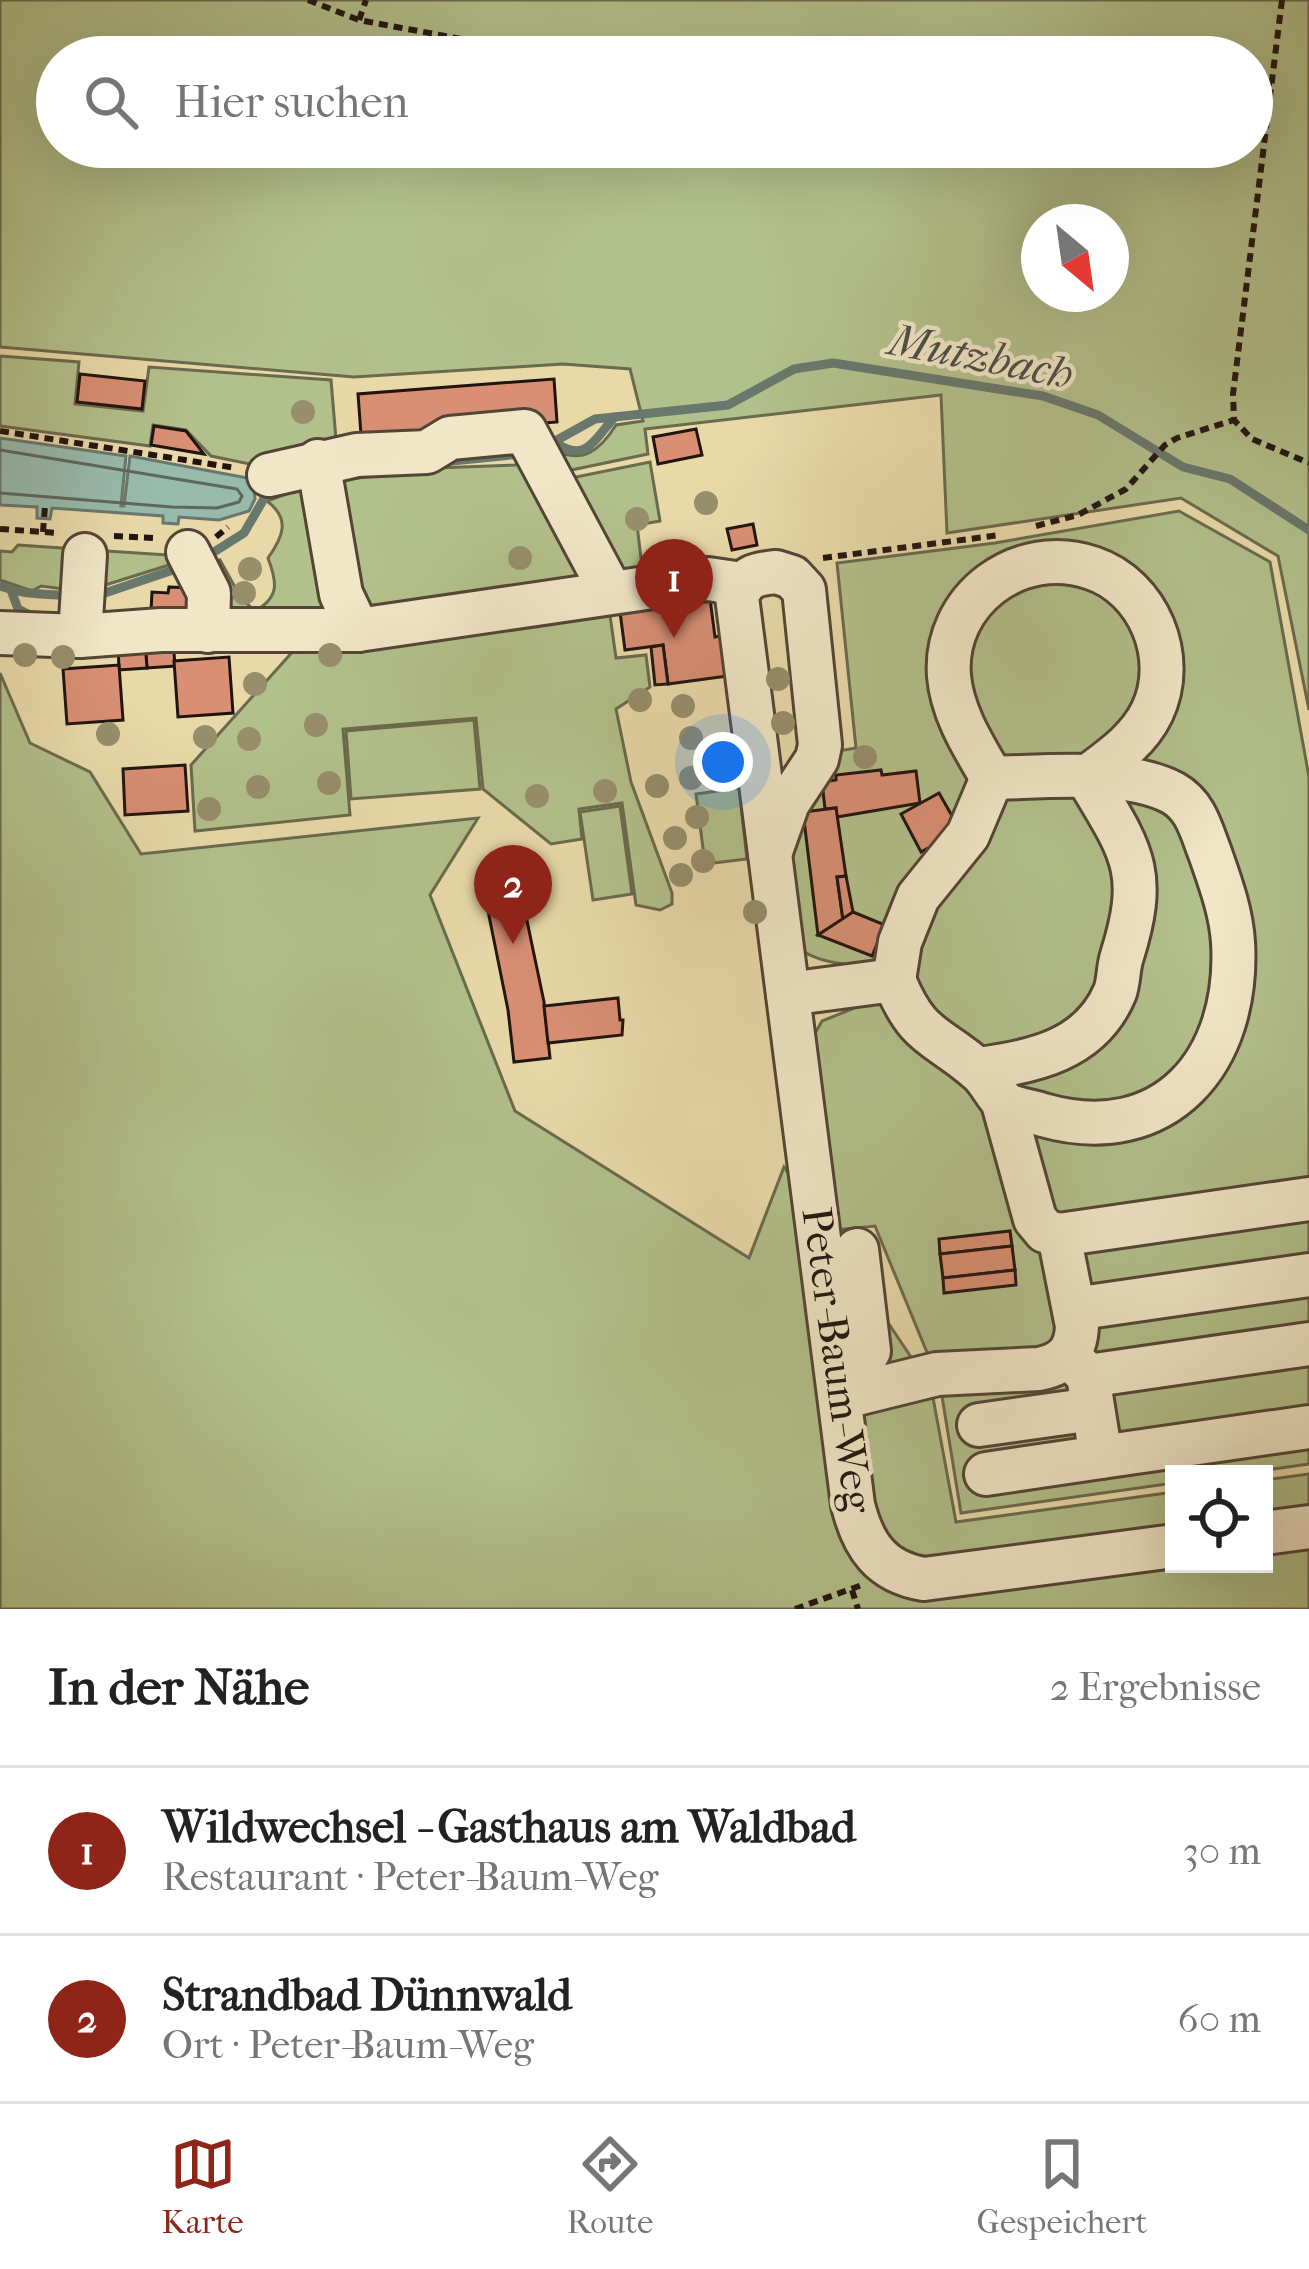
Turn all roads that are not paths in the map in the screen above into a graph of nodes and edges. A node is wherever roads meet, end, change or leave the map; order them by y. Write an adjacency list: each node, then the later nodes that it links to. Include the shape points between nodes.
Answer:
1 (320, 472): 2 (street); 5 (street, via 357,454 427,452 450,435 530,440); 6 (street, via 341,594)
2 (269, 475)
3 (192, 560): 7 (street, via 209,593)
4 (742, 584): 5 (street, via 708,579); 11 (street, Peter-Baum-Weg, via 737,597); 11 (street, Peter-Baum-Weg, via 776,572 804,590 820,745)
5 (611, 592): 6 (street)
6 (358, 630): 7 (street)
7 (208, 631): 8 (street, via 83,597)
8 (0, 633)
9 (1087, 777): 10 (street); 10 (street, via 1126,747 1152,711 1162,667 1154,625 1130,590 1092,568 1048,562 1005,573 971,598 952,636 949,678 963,727); 14 (street, via 1133,866 1138,898 1116,991 1095,1024 1064,1048); 15 (street, via 1171,792 1198,818 1233,942 1220,1030 1208,1062 1183,1090 1133,1118 1072,1123)
10 (992, 778): 12 (street, via 968,835 918,897)
11 (770, 854): 13 (street, Peter-Baum-Weg)
12 (895, 980): 13 (street); 14 (street, via 929,1037)
13 (788, 994): 23 (street, Peter-Baum-Weg)
14 (978, 1069): 15 (street)
15 (1004, 1103): 17 (street, via 1035,1219)
16 (1309, 1198): 17 (street)
17 (1059, 1235): 20 (street)
18 (857, 1250): 23 (street, via 869,1351)
19 (1309, 1275): 20 (street)
20 (1074, 1309): 22 (street)
21 (1309, 1344): 22 (street)
22 (1083, 1380): 23 (street, via 1055,1365 937,1374); 24 (street); 26 (street)
23 (840, 1398): 30 (street, Peter-Baum-Weg, via 857,1522 892,1570 950,1578)
24 (979, 1426)
25 (1309, 1427): 26 (street)
26 (1101, 1457): 27 (street)
27 (986, 1474)
28 (1309, 1527): 29 (street)
29 (1273, 1532)
30 (1165, 1547)

